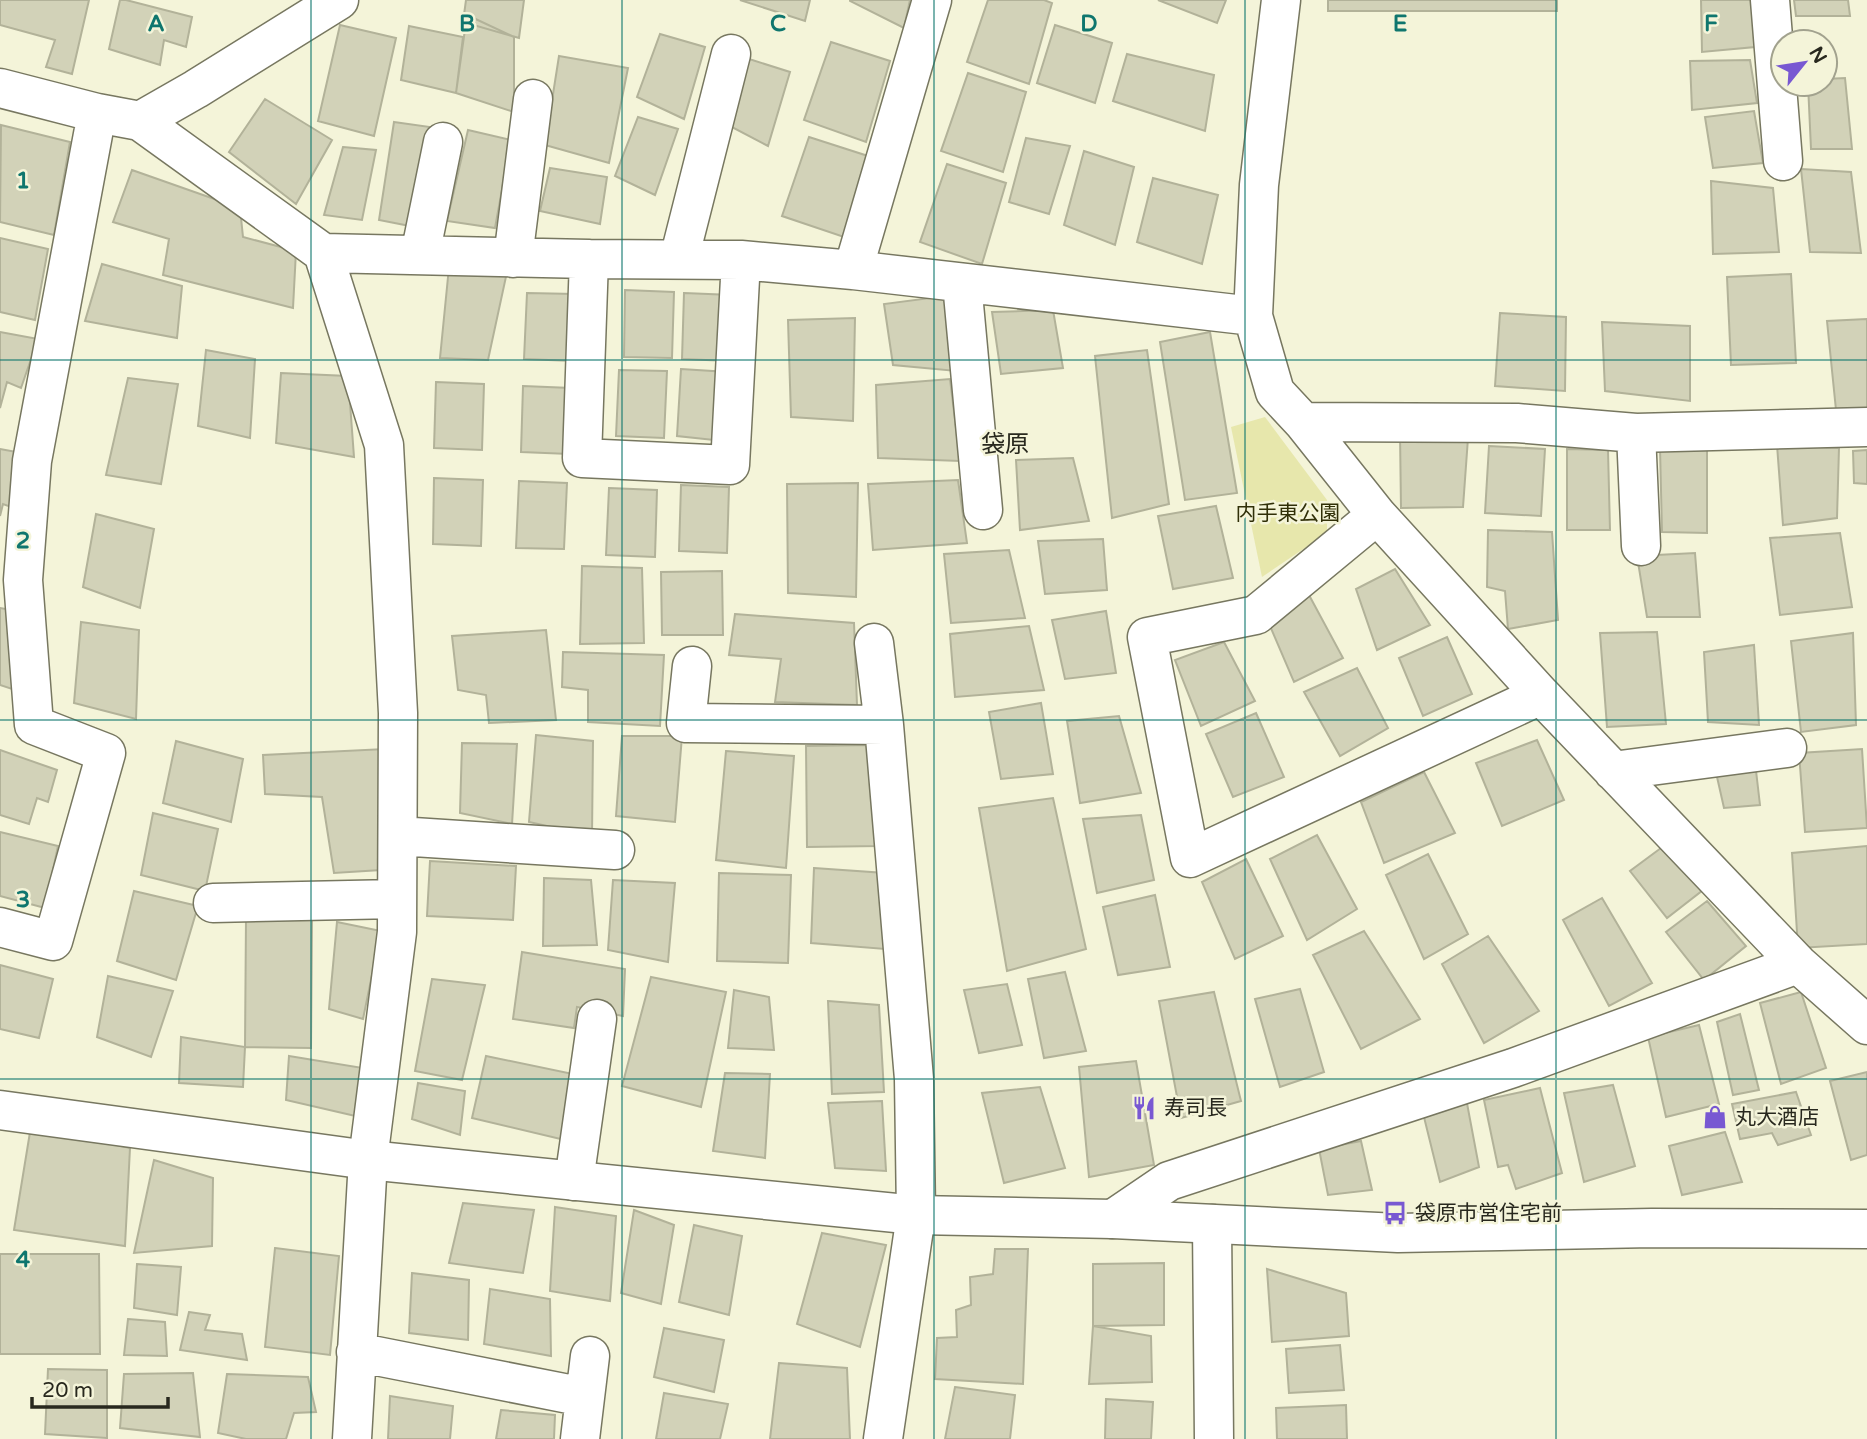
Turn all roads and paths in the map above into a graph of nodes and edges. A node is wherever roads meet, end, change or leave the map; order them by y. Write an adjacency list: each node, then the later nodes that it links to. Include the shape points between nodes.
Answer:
1 (339, 0): 9 (street)
2 (932, 0): 18 (street)
3 (1281, 0): 20 (street, via 1259,186)
4 (1770, 0): 11 (street)
5 (731, 54): 16 (street)
6 (0, 88): 8 (street)
7 (533, 99): 14 (street)
8 (97, 113): 9 (street); 27 (street)
9 (140, 121): 12 (street)
10 (443, 142): 13 (street)
11 (1783, 161)
12 (323, 253): 13 (street); 34 (street, via 384,445 398,713)
13 (421, 255): 14 (street)
14 (513, 258): 15 (street)
15 (589, 259): 16 (street); 17 (street, via 582,458 730,465)
16 (680, 259): 17 (street)
17 (741, 260): 18 (street)
18 (853, 270): 19 (street)
19 (962, 283): 20 (street); 24 (street)
20 (1253, 316): 21 (street, via 1275,392)
21 (1303, 422): 23 (street, via 1517,424); 25 (street)
22 (1867, 427): 23 (street)
23 (1636, 433): 26 (street)
24 (982, 510)
25 (1377, 515): 30 (street); 30 (street, via 1256,615 1147,636 1189,858)
26 (1641, 546)
27 (11, 578): 38 (street, via 34,724 106,753 53,941)
28 (874, 643): 31 (street)
29 (692, 666): 31 (street, via 687,723)
30 (1541, 695): 33 (street)
31 (884, 725): 46 (street, via 914,1079)
32 (1787, 748): 33 (street)
33 (1614, 771): 39 (street)
34 (398, 836): 35 (street); 36 (street)
35 (615, 850)
36 (397, 899): 37 (street); 44 (street, via 397,932)
37 (213, 903)
38 (0, 927)
39 (1798, 964): 40 (street); 47 (street, via 1513,1068 1169,1181)
40 (1849, 989): 42 (street)
41 (597, 1019): 45 (street)
42 (1867, 1025)
43 (0, 1110): 44 (street)
44 (368, 1160): 45 (street); 50 (street)
45 (574, 1181): 46 (street)
46 (916, 1215): 47 (street); 55 (street)
47 (1113, 1219): 48 (street)
48 (1212, 1224): 49 (street, via 1398,1233); 56 (street)
49 (1867, 1229)
50 (356, 1352): 52 (street); 53 (street)
51 (590, 1356): 52 (street)
52 (584, 1397): 54 (street)
53 (352, 1439)
54 (580, 1439)
55 (883, 1439)
56 (1214, 1439)

